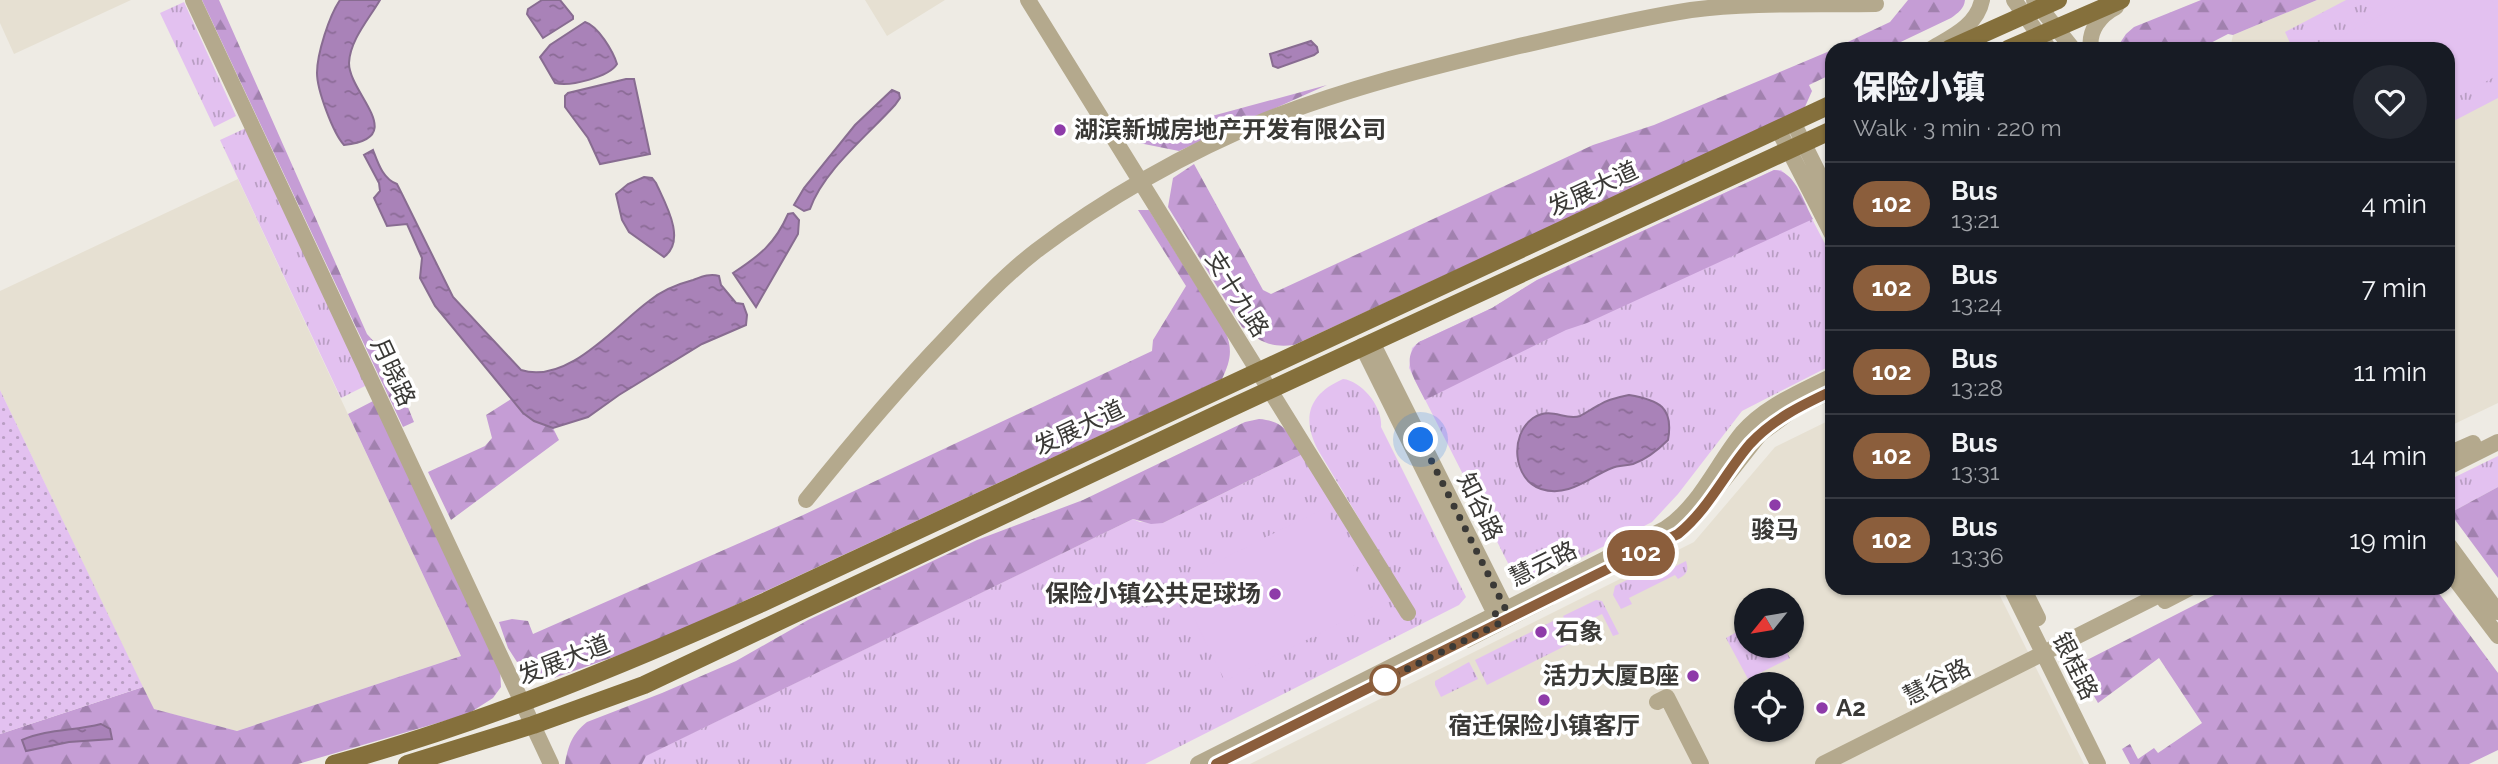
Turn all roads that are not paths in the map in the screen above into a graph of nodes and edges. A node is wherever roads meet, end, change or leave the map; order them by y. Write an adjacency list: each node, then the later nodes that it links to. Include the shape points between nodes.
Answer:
1 (193, 0): 44 (street, 月晓路)
2 (1028, 0): 20 (street, 支十九路)
3 (1982, 0): 11 (street, via 1973,20)
4 (2058, 0): 9 (main road)
5 (2121, 0): 10 (main road)
6 (2129, 0): 15 (street, via 2099,20)
7 (1823, 2): 8 (street); 20 (street, via 1692,10 1430,68 1266,120 1183,158)
8 (1876, 4)
9 (2028, 5): 10 (street); 12 (main road); 13 (street)
10 (2056, 27): 13 (main road); 14 (street)
11 (1943, 42)
12 (1962, 42)
13 (2044, 42)
14 (2068, 42)
15 (2090, 42)
16 (1825, 107): 17 (main road, 发展大道)
17 (1786, 126): 19 (street); 24 (main road, 发展大道)
18 (1825, 133): 19 (main road, 发展大道)
19 (1796, 146): 21 (street); 22 (street); 23 (main road, 发展大道)
20 (1142, 183): 24 (street, 支十九路); 32 (street, via 1035,252 1007,276 906,380)
21 (1825, 190)
22 (1825, 217)
23 (1367, 344): 26 (main road, 发展大道); 41 (street, 知谷路)
24 (1258, 372): 26 (street, 支十九路); 44 (main road, 发展大道, via 762,603 636,659)
25 (1825, 380): 41 (street, 慧云路, via 1778,403 1742,433 1674,523)
26 (1270, 389): 40 (street, 支十九路); 46 (main road, 发展大道, via 644,685)
27 (1825, 394): 41 (street, 慧云路, via 1794,409 1760,434 1678,534)
28 (2498, 434): 30 (street)
29 (2498, 442): 31 (street)
30 (2455, 451)
31 (2455, 464)
32 (806, 500)
33 (2455, 554): 39 (street)
34 (2455, 579): 42 (street)
35 (2015, 595): 43 (street, 银桂路)
36 (2025, 595): 43 (street, 银桂路)
37 (2160, 595): 43 (street, 慧谷路)
38 (2175, 595): 43 (street, 慧谷路)
39 (2498, 612)
40 (1408, 613)
41 (1503, 615): 50 (street, 慧云路); 51 (street, 慧云路)
42 (2498, 636)
43 (2046, 655): 53 (street, 慧谷路); 54 (street, 银桂路); 55 (street, 银桂路)
44 (522, 702): 46 (street, 月晓路); 47 (main road, 发展大道)
45 (1657, 702): 52 (street, via 1667,697)
46 (533, 725): 48 (main road, 发展大道); 49 (street, 月晓路)
47 (334, 764)
48 (407, 764)
49 (551, 764)
50 (1198, 764)
51 (1216, 764)
52 (1701, 764)
53 (1823, 764)
54 (2098, 764)
55 (2110, 764)

